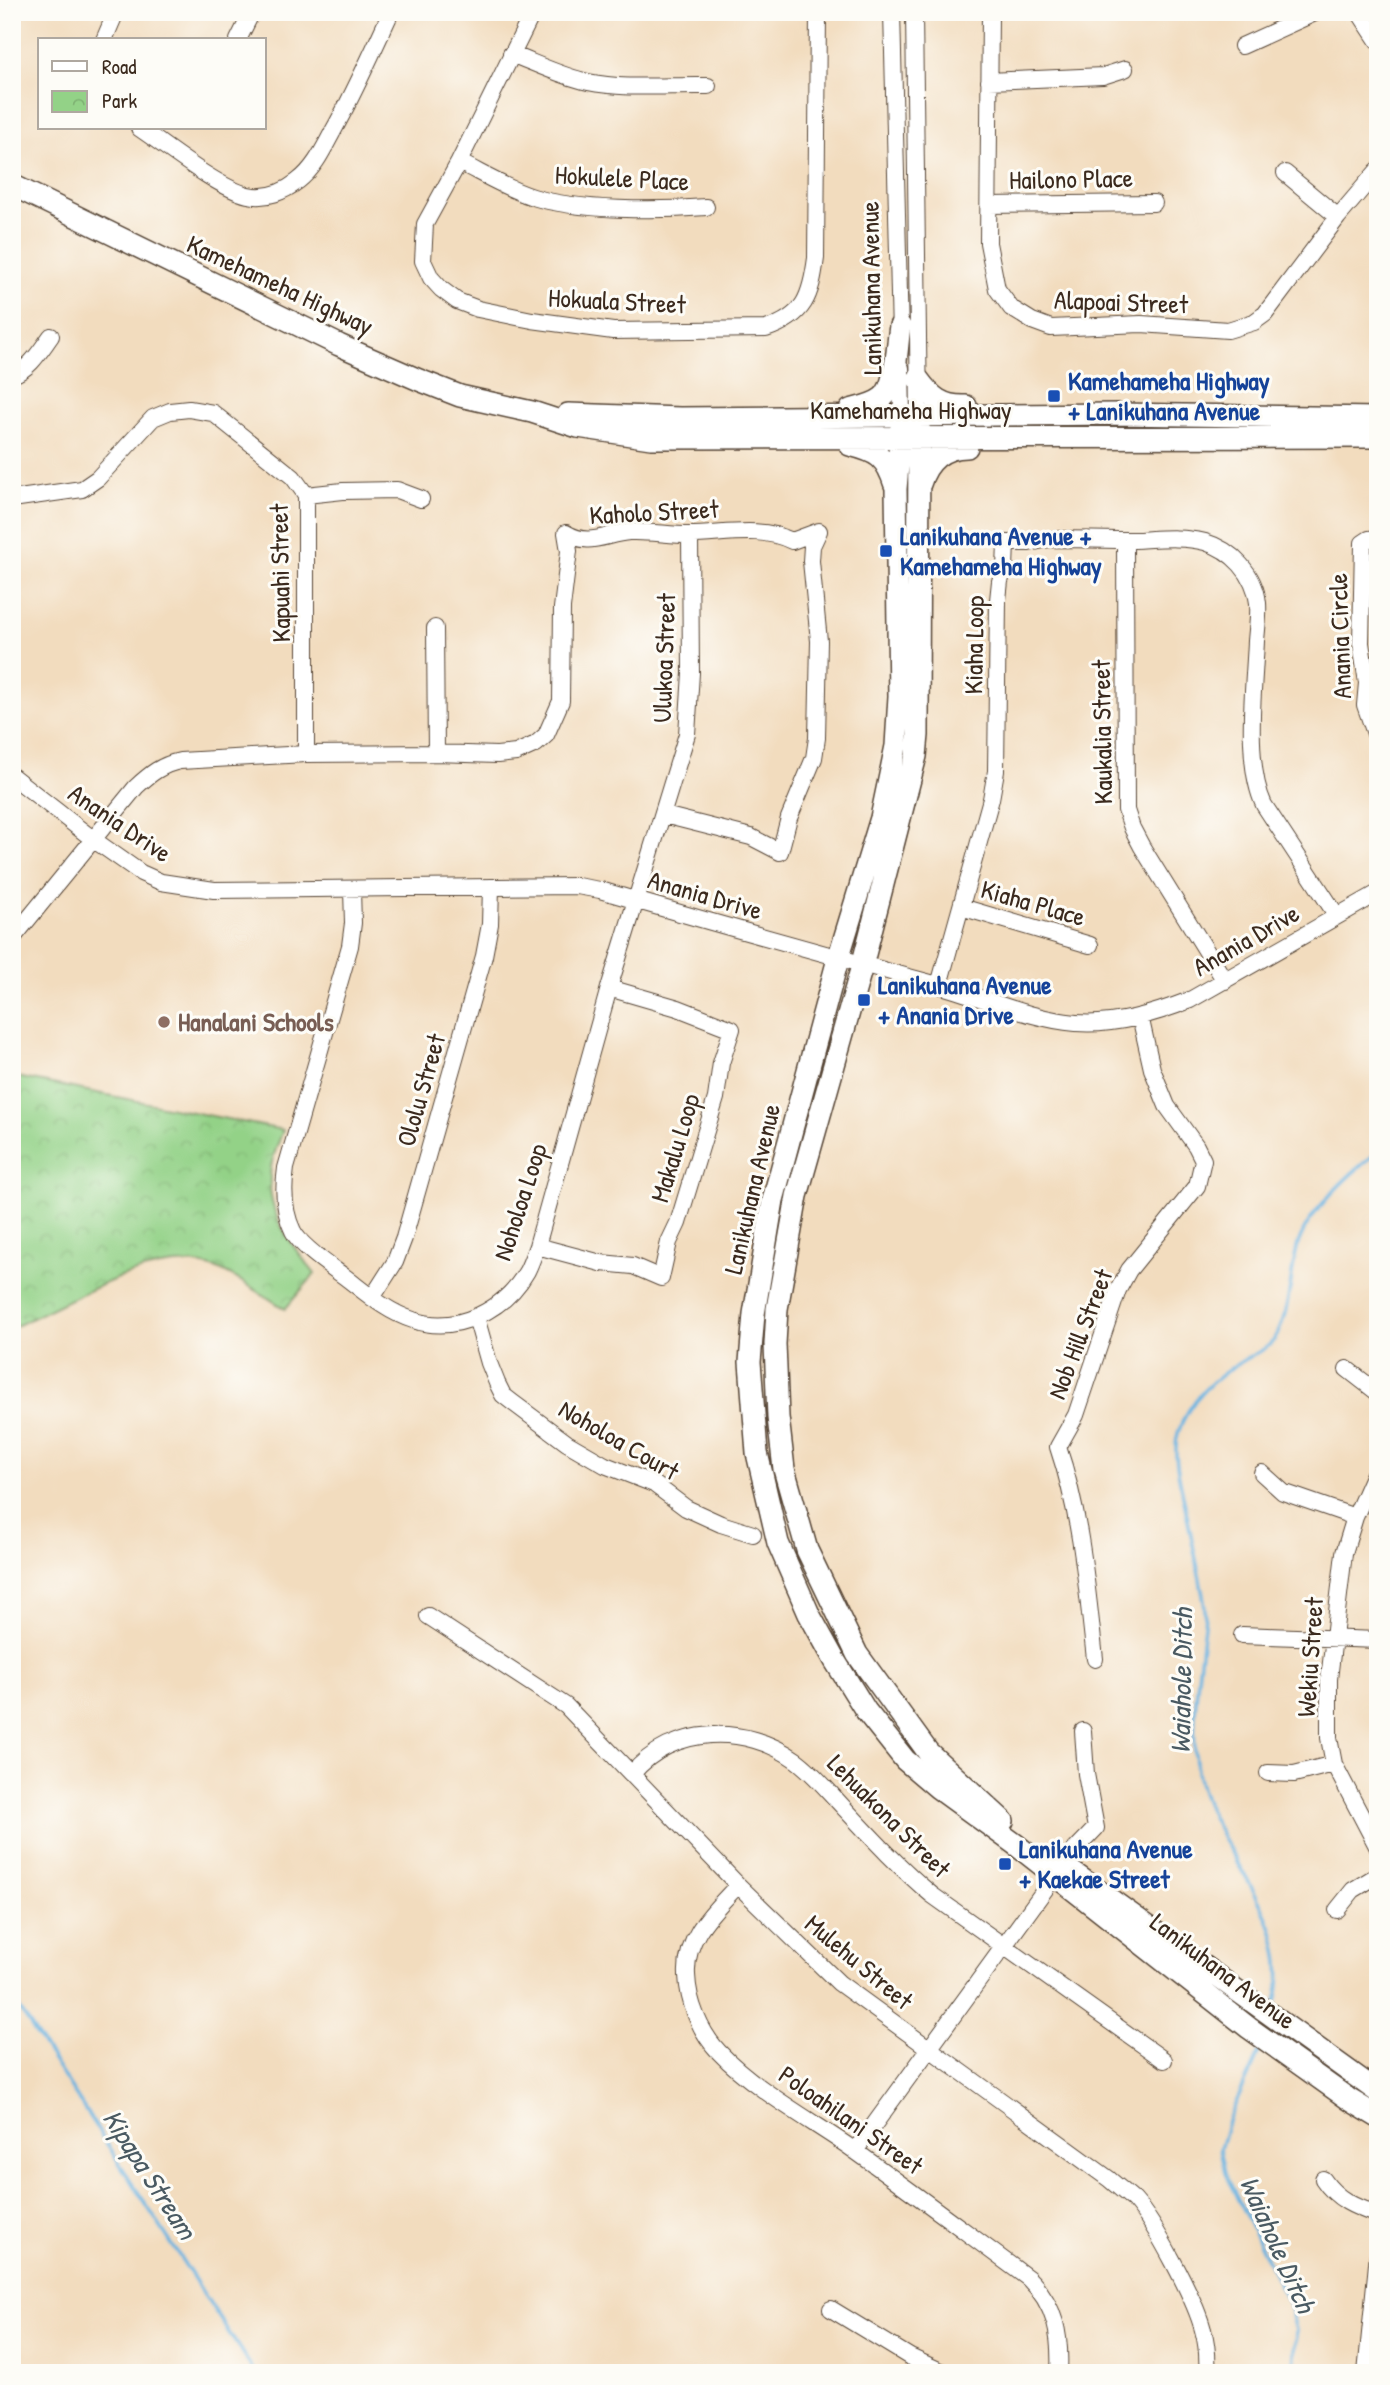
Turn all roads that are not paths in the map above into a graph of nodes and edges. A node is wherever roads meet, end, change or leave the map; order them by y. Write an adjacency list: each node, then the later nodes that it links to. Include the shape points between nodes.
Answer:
1 (116, 12): 11 (street)
2 (252, 12): 12 (street)
3 (391, 12): 19 (street, via 317,160 283,191 250,195 228,188)
4 (533, 12): 15 (street, Hokuala Street)
5 (818, 12): 20 (street, Hokuala Street, via 816,258 808,298 783,323 766,329 613,331 532,320 457,301 431,278 423,261 423,242 425,224)
6 (892, 12): 28 (street, Lanikuhana Avenue)
7 (914, 12): 31 (street, Lanikuhana Avenue)
8 (990, 12): 17 (street, Alapoai Street)
9 (1317, 12): 14 (street)
10 (1359, 12): 13 (street)
11 (105, 38)
12 (239, 38)
13 (1378, 41)
14 (1242, 46)
15 (511, 54): 18 (street, via 600,84); 20 (street, Hokuala Street)
16 (1125, 69): 17 (street, via 1103,76)
17 (989, 81): 25 (street, Alapoai Street)
18 (708, 86)
19 (142, 130)
20 (459, 162): 26 (street, Hokulele Place, via 534,197 576,205)
21 (1378, 170): 27 (street, Alapoai Street)
22 (1285, 173): 27 (street)
23 (12, 185): 32 (main road, Kamehameha Highway, via 339,345 460,396)
24 (1154, 203): 25 (street, Hailono Place)
25 (989, 205): 27 (street, Alapoai Street, via 988,243 997,289 1011,308 1051,328 1141,324 1228,330 1254,322)
26 (706, 207)
27 (1338, 217)
28 (900, 327): 34 (main road, via 887,394); 36 (street, Lanikuhana Avenue)
29 (51, 336): 30 (street, via 22,372)
30 (12, 375)
31 (918, 379): 33 (main road, via 931,396 946,404); 36 (street, Lanikuhana Avenue)
32 (532, 412): 34 (main road, Kamehameha Highway, via 680,418); 39 (main road, Kamehameha Highway, via 578,427 651,438)
33 (1118, 414): 35 (main road, Kamehameha Highway); 36 (main road, Kamehameha Highway)
34 (834, 415): 36 (main road, Kamehameha Highway)
35 (1378, 418)
36 (909, 427): 38 (main road, Kamehameha Highway); 39 (main road, Kamehameha Highway); 40 (main road, Lanikuhana Avenue)
37 (1378, 437): 38 (main road, Kamehameha Highway)
38 (1166, 438): 40 (main road, via 1040,448 956,447 929,463)
39 (827, 439): 40 (main road, via 880,455)
40 (907, 491): 62 (main road, Lanikuhana Avenue, via 896,746 881,818); 63 (main road, Lanikuhana Avenue, via 918,735)
41 (306, 495): 42 (street, Kapuahi Street, via 293,477 213,413 189,409 153,418 98,478 82,489); 43 (street, via 397,490); 50 (street, Kapuahi Street)
42 (12, 499)
43 (421, 499)
44 (690, 535): 49 (street, Kaholo Street, via 629,532 585,541 566,533 569,551 562,608 561,701 546,735 516,753); 52 (street, Ulukoa Street, via 690,710); 52 (street, Kaholo Street, via 767,533 792,541 819,531 811,561 819,642 817,738 780,852 751,837)
45 (1378, 538): 48 (street, Anania Circle, via 1363,543 1361,579 1365,705)
46 (1125, 540): 58 (street, Kiaha Loop, via 1006,543 998,600 996,771); 59 (street, Kiaha Loop, via 1203,541 1233,556 1252,582 1258,602 1256,788); 64 (street, Kaukalia Street, via 1126,810 1142,847)
47 (435, 628): 49 (street)
48 (1378, 742)
49 (436, 753): 50 (street, Kaholo Street)
50 (306, 754): 53 (street, Kaholo Street, via 165,764 136,787)
51 (12, 776): 53 (street, Anania Drive)
52 (664, 816): 57 (street, Ulukoa Street)
53 (94, 840): 55 (street, Anania Drive, via 141,873 183,887); 60 (street, Kaholo Street)
54 (491, 887): 55 (street, Anania Drive); 57 (street, Anania Drive, via 577,887); 69 (street, Ololu Street, via 484,957 404,1238)
55 (352, 890): 69 (street, Noholoa Loop, via 350,946 283,1187 294,1234)
56 (1378, 893): 59 (street, Anania Drive)
57 (636, 901): 62 (street, Anania Drive); 66 (street, Noholoa Loop)
58 (961, 907): 61 (street, Kiaha Place); 65 (street, Kiaha Loop)
59 (1336, 916): 64 (street, Anania Drive)
60 (12, 939)
61 (1090, 945)
62 (838, 959): 63 (street, Anania Drive); 87 (main road, Lanikuhana Avenue, via 773,1200 754,1314 750,1362 757,1453 778,1543 809,1614 866,1711 905,1760)
63 (862, 966): 65 (street, Anania Drive); 87 (main road, Lanikuhana Avenue, via 797,1196 776,1309 784,1469 807,1550 857,1654 928,1752)
64 (1224, 981): 67 (street, Anania Drive, via 1190,1000)
65 (939, 985): 67 (street, Anania Drive, via 1075,1023)
66 (609, 988): 68 (street, Noholoa Loop); 68 (street, Makalu Loop, via 732,1029 716,1098 661,1278 633,1266)
67 (1140, 1016): 81 (street, Nob Hill Street, via 1152,1069 1167,1106 1203,1160 1197,1186 1118,1290 1076,1415 1058,1447 1085,1571)
68 (537, 1246): 70 (street, Noholoa Loop, via 526,1272 512,1289)
69 (372, 1298): 70 (street, Noholoa Loop, via 405,1317 434,1325)
70 (476, 1317): 76 (street, Noholoa Court, via 503,1395 605,1465 654,1484 686,1508)
71 (1347, 1369): 72 (street)
72 (1378, 1393)
73 (1378, 1465): 75 (street, Wekiu Street)
74 (1262, 1473): 75 (street, via 1283,1492)
75 (1355, 1517): 79 (street, Wekiu Street, via 1344,1553)
76 (753, 1534)
77 (428, 1616): 85 (street, Mulehu Street, via 566,1706)
78 (1242, 1635): 79 (street)
79 (1334, 1639): 80 (street); 83 (street, Wekiu Street, via 1329,1738)
80 (1378, 1640)
81 (1095, 1659)
82 (1083, 1731): 87 (street, via 1096,1828)
83 (1334, 1763): 84 (street, via 1293,1774); 86 (street, Wekiu Street)
84 (1268, 1773)
85 (632, 1774): 89 (street, Mulehu Street); 91 (street, Lehuakona Street, via 672,1744 693,1736 731,1734 775,1748 814,1776 901,1869)
86 (1378, 1848)
87 (1058, 1871): 91 (street); 94 (main road, Lanikuhana Avenue); 95 (main road, Lanikuhana Avenue, via 1250,2028)
88 (1378, 1875): 90 (street, via 1353,1891)
89 (738, 1885): 92 (street, Mulehu Street, via 839,1983); 96 (street, Poloahilani Street, via 708,1917 691,1944 688,1983 699,2024 717,2050 740,2071)
90 (1337, 1910)
91 (1004, 1946): 92 (street); 93 (street, Lehuakona Street)
92 (927, 2048): 96 (street); 104 (street, Mulehu Street, via 1134,2200 1151,2223 1203,2328)
93 (1164, 2060)
94 (1378, 2092)
95 (1378, 2117)
96 (855, 2151): 103 (street, Poloahilani Street, via 1042,2292 1058,2330)
97 (1322, 2179): 98 (street, via 1346,2204)
98 (1378, 2215)
99 (1378, 2254): 101 (street)
100 (831, 2309): 102 (street)
101 (1370, 2365)
102 (944, 2373)
103 (1059, 2373)
104 (1207, 2373)

